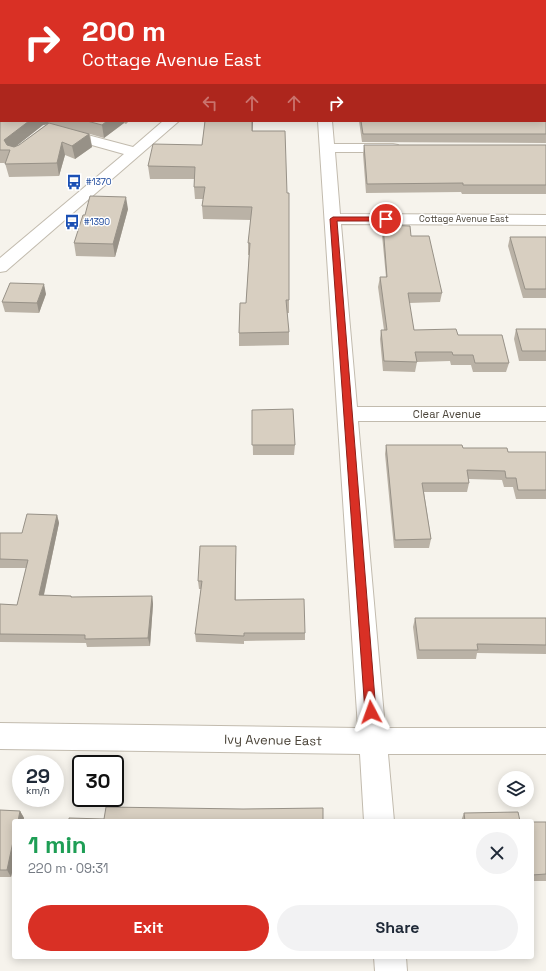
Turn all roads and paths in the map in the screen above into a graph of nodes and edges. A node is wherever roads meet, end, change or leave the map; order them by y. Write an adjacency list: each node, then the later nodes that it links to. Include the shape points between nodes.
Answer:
1 (171, 122): 6 (street)
2 (325, 122): 4 (street)
3 (49, 129): 6 (street)
4 (328, 148): 5 (street); 7 (street)
5 (410, 148)
6 (135, 152): 9 (street)
7 (333, 219): 8 (street, Cottage Avenue East); 10 (street)
8 (546, 220)
9 (0, 267)
10 (348, 414): 11 (street, Clear Avenue); 13 (street)
11 (546, 414)
12 (0, 736): 13 (street, Ivy Avenue East)
13 (373, 741): 14 (street, Ivy Avenue East); 15 (street)
14 (546, 741)
15 (379, 819)
16 (390, 959): 17 (street)
17 (391, 971)

